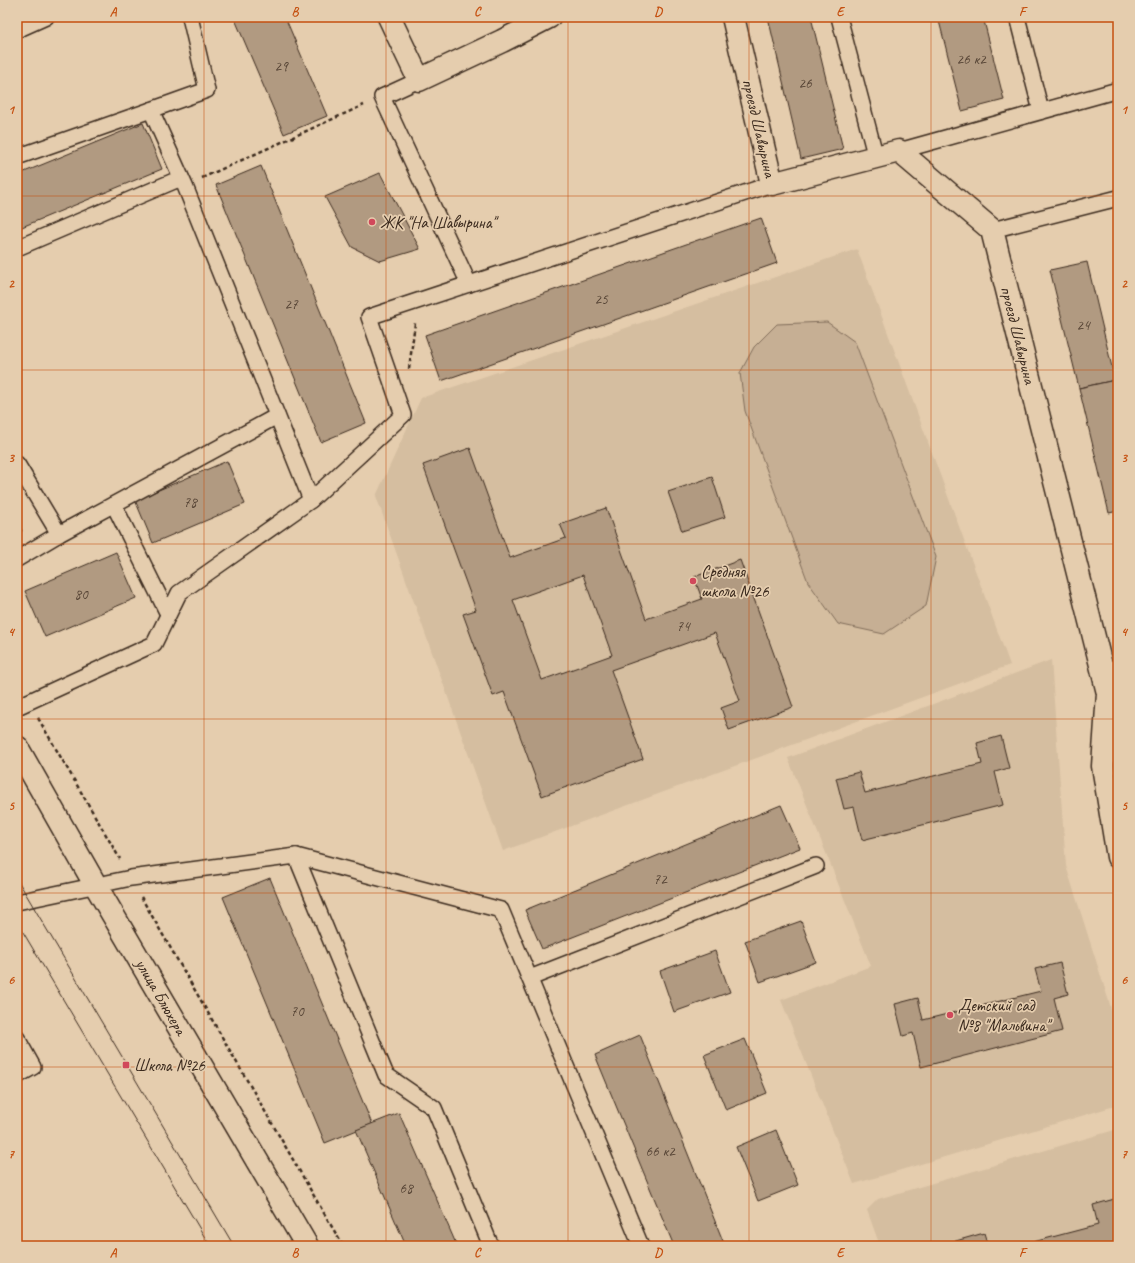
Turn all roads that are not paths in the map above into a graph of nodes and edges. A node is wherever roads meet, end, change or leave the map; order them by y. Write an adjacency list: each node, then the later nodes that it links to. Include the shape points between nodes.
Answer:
1 (46, 17): 8 (lane)
2 (190, 17): 11 (lane, via 208,90)
3 (389, 17): 9 (street)
4 (549, 17): 9 (street)
5 (733, 17): 17 (street, проезд Шавырина)
6 (839, 17): 15 (lane)
7 (1017, 17): 12 (lane)
8 (17, 30)
9 (419, 80): 21 (lane, via 382,97)
10 (1118, 90): 12 (lane)
11 (151, 110): 14 (lane); 16 (lane)
12 (1041, 111): 13 (lane)
13 (899, 151): 15 (street, проезд Шавырина); 19 (street)
14 (17, 158)
15 (876, 158): 17 (street, проезд Шавырина)
16 (183, 182): 20 (lane); 22 (lane)
17 (772, 184): 21 (lane)
18 (1118, 198): 19 (lane)
19 (992, 230): 29 (street, проезд Шавырина)
20 (17, 248)
21 (469, 284): 24 (lane, via 369,317 403,414)
22 (277, 416): 24 (lane); 25 (lane)
23 (17, 464): 26 (lane)
24 (311, 500): 28 (lane, via 178,593)
25 (114, 504): 26 (lane); 28 (lane)
26 (59, 534): 27 (lane)
27 (17, 559)
28 (168, 614): 30 (lane, via 154,644)
29 (1110, 668): 33 (street, проезд Шавырина, via 1103,766)
30 (23, 705)
31 (17, 747): 35 (street, улица Блюхера)
32 (296, 856): 35 (lane, via 131,878); 37 (lane, via 501,910); 41 (lane, via 386,1075 434,1108)
33 (1118, 857)
34 (816, 866): 37 (lane)
35 (96, 886): 36 (lane); 40 (street, улица Блюхера)
36 (17, 902)
37 (530, 978): 42 (lane)
38 (17, 1038): 39 (lane, via 33,1067)
39 (17, 1076)
40 (307, 1246)
41 (491, 1246)
42 (641, 1246)

